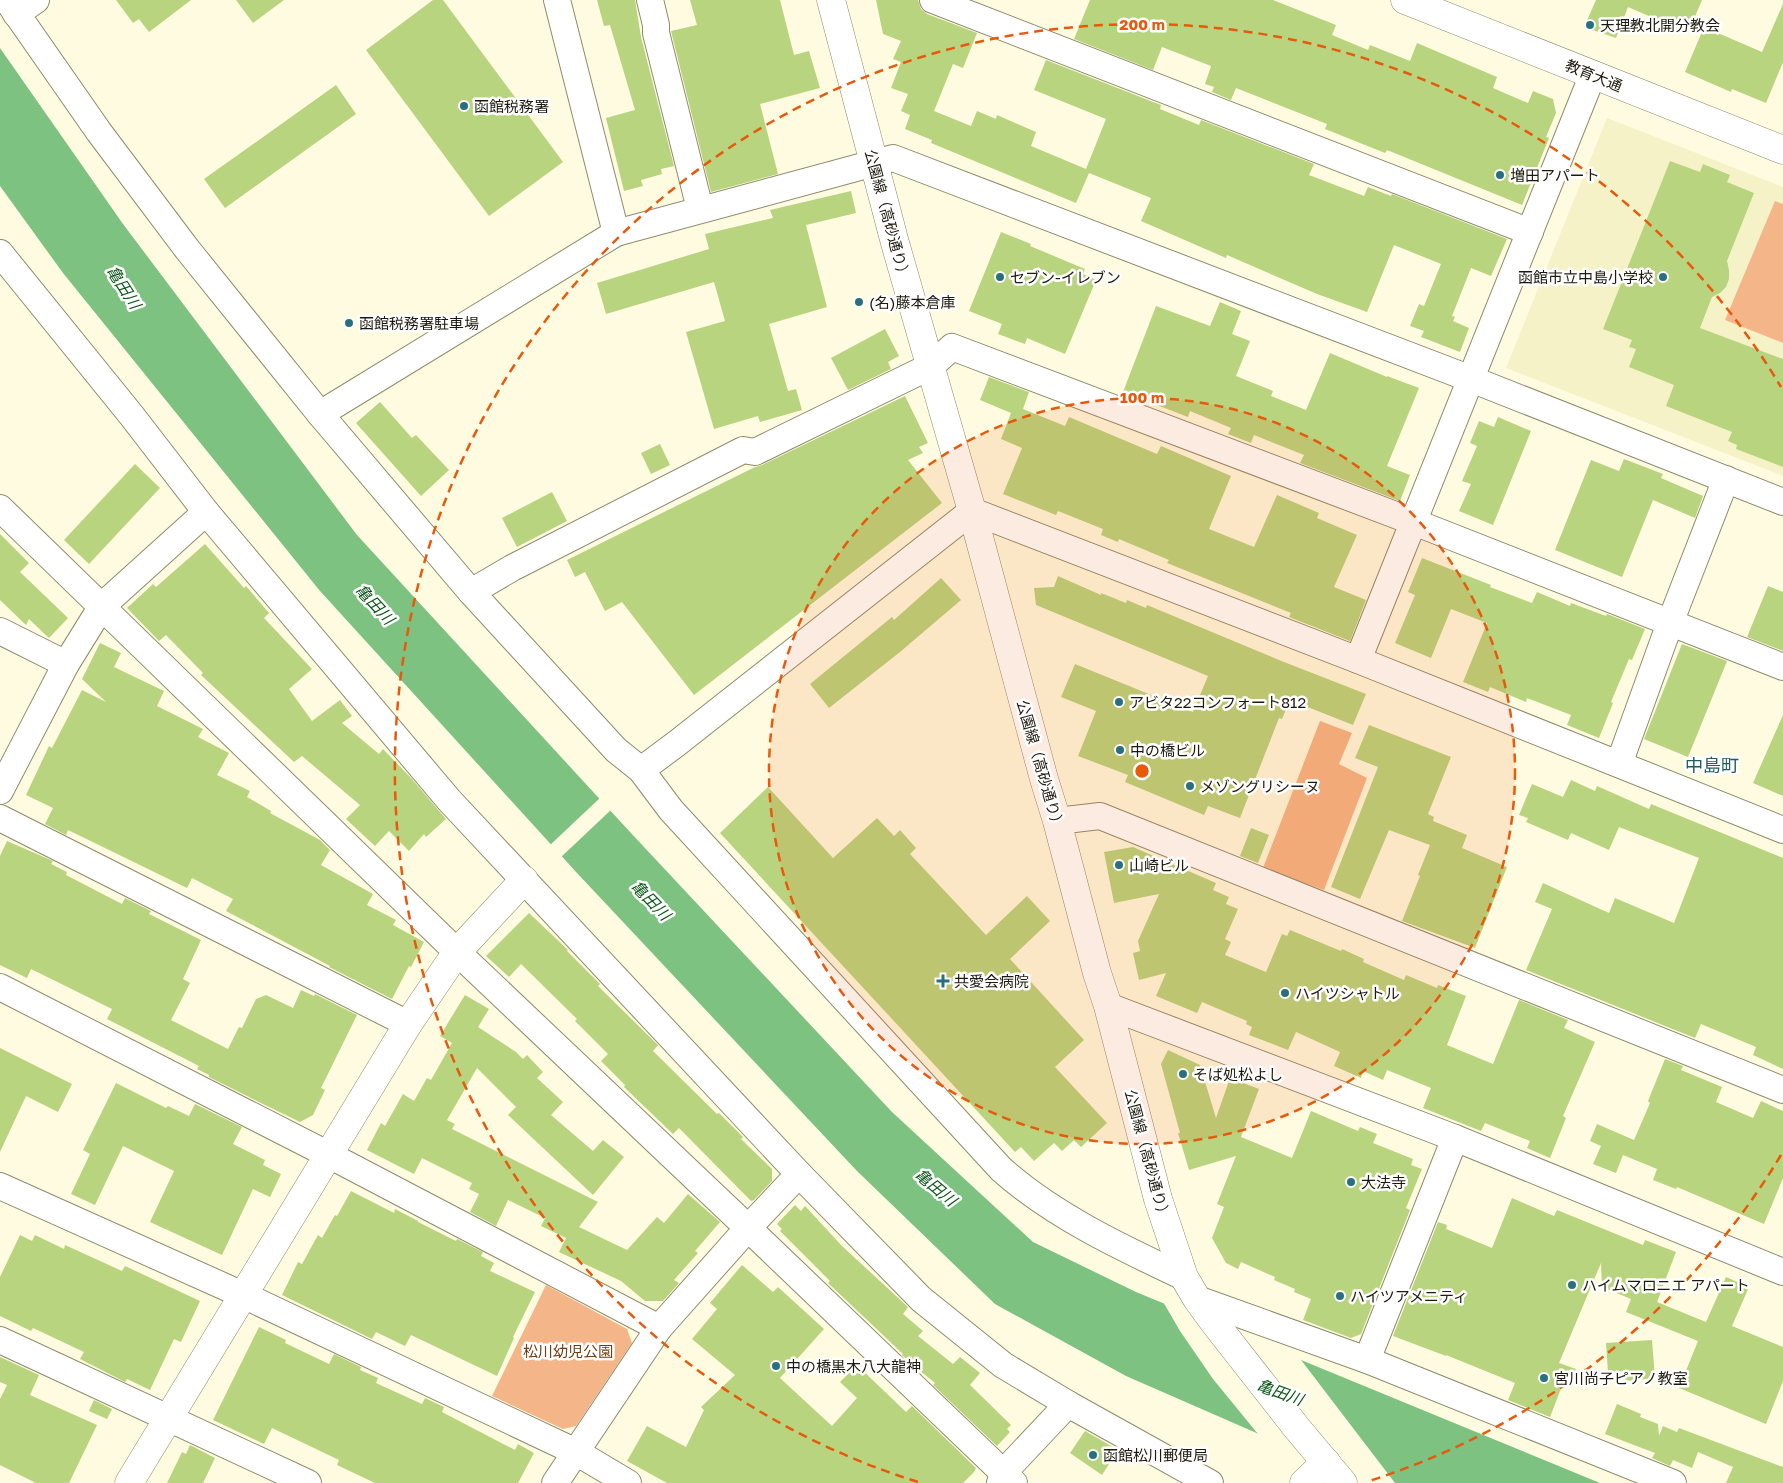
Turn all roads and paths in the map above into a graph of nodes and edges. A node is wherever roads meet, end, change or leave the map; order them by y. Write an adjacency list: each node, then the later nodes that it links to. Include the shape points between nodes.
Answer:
1 (557, 0): 12 (street)
2 (650, 0): 11 (street)
3 (831, 0): 10 (street, 公園線（高砂通り）)
4 (933, 0): 13 (street)
5 (1405, 0): 7 (street, 教育大通)
6 (19, 5): 17 (street, via 99,132 193,256)
7 (1444, 7): 8 (street, 教育大通)
8 (1593, 74): 9 (street, 教育大通); 13 (street)
9 (1783, 150)
10 (874, 163): 11 (street); 15 (street, 公園線（高砂通り）); 16 (street, via 893,158)
11 (700, 209): 12 (street)
12 (616, 232): 17 (street)
13 (1530, 232): 16 (street)
14 (0, 253): 22 (street)
15 (931, 366): 21 (street, 公園線（高砂通り）); 23 (street, via 952,347); 24 (street, via 755,452 743,450)
16 (1471, 380): 18 (street); 23 (street)
17 (320, 414): 24 (street)
18 (1726, 479): 19 (street); 26 (street)
19 (1783, 502)
20 (0, 508): 25 (street)
21 (972, 511): 28 (street); 32 (street); 35 (street, 公園線（高砂通り）)
22 (206, 512): 25 (street); 37 (street, via 443,792)
23 (1414, 522): 26 (street); 28 (street)
24 (470, 592): 32 (street, via 616,750)
25 (102, 606): 29 (street); 38 (street)
26 (1670, 623): 30 (street); 31 (street)
27 (0, 631): 29 (street)
28 (1358, 660): 31 (street)
29 (66, 664): 33 (street)
30 (1783, 667)
31 (1619, 764): 36 (street)
32 (641, 770): 50 (street, via 671,810 1001,1169 1043,1202 1144,1258)
33 (0, 791)
34 (0, 818): 41 (street)
35 (1057, 820): 40 (street, 公園線（高砂通り）); 42 (street, via 1100,816)
36 (1783, 830)
37 (524, 880): 38 (street); 45 (street)
38 (457, 952): 41 (street); 47 (street)
39 (0, 987): 44 (street)
40 (1108, 1006): 43 (street); 50 (street, 公園線（高砂通り）, via 1158,1199)
41 (408, 1024): 44 (street)
42 (1783, 1090)
43 (1456, 1138): 48 (street); 53 (street)
44 (329, 1155): 49 (street); 51 (street)
45 (799, 1174): 47 (street); 54 (street, via 921,1299 1003,1365)
46 (0, 1186): 49 (street)
47 (748, 1228): 51 (street); 58 (street)
48 (1783, 1272)
49 (243, 1296): 55 (street); 56 (street)
50 (1198, 1299): 53 (street); 57 (street, 公園線（高砂通り）)
51 (659, 1328): 56 (street)
52 (0, 1340): 55 (street)
53 (1367, 1360): 65 (street)
54 (1068, 1404): 58 (street); 63 (street)
55 (168, 1418): 59 (street); 60 (street)
56 (576, 1452): 61 (street); 62 (street)
57 (1313, 1475): 64 (street, 公園線（高砂通り）)
58 (1005, 1480)
59 (129, 1483)
60 (308, 1483)
61 (555, 1483)
62 (628, 1483)
63 (1210, 1483)
64 (1343, 1483)
65 (1673, 1483)

